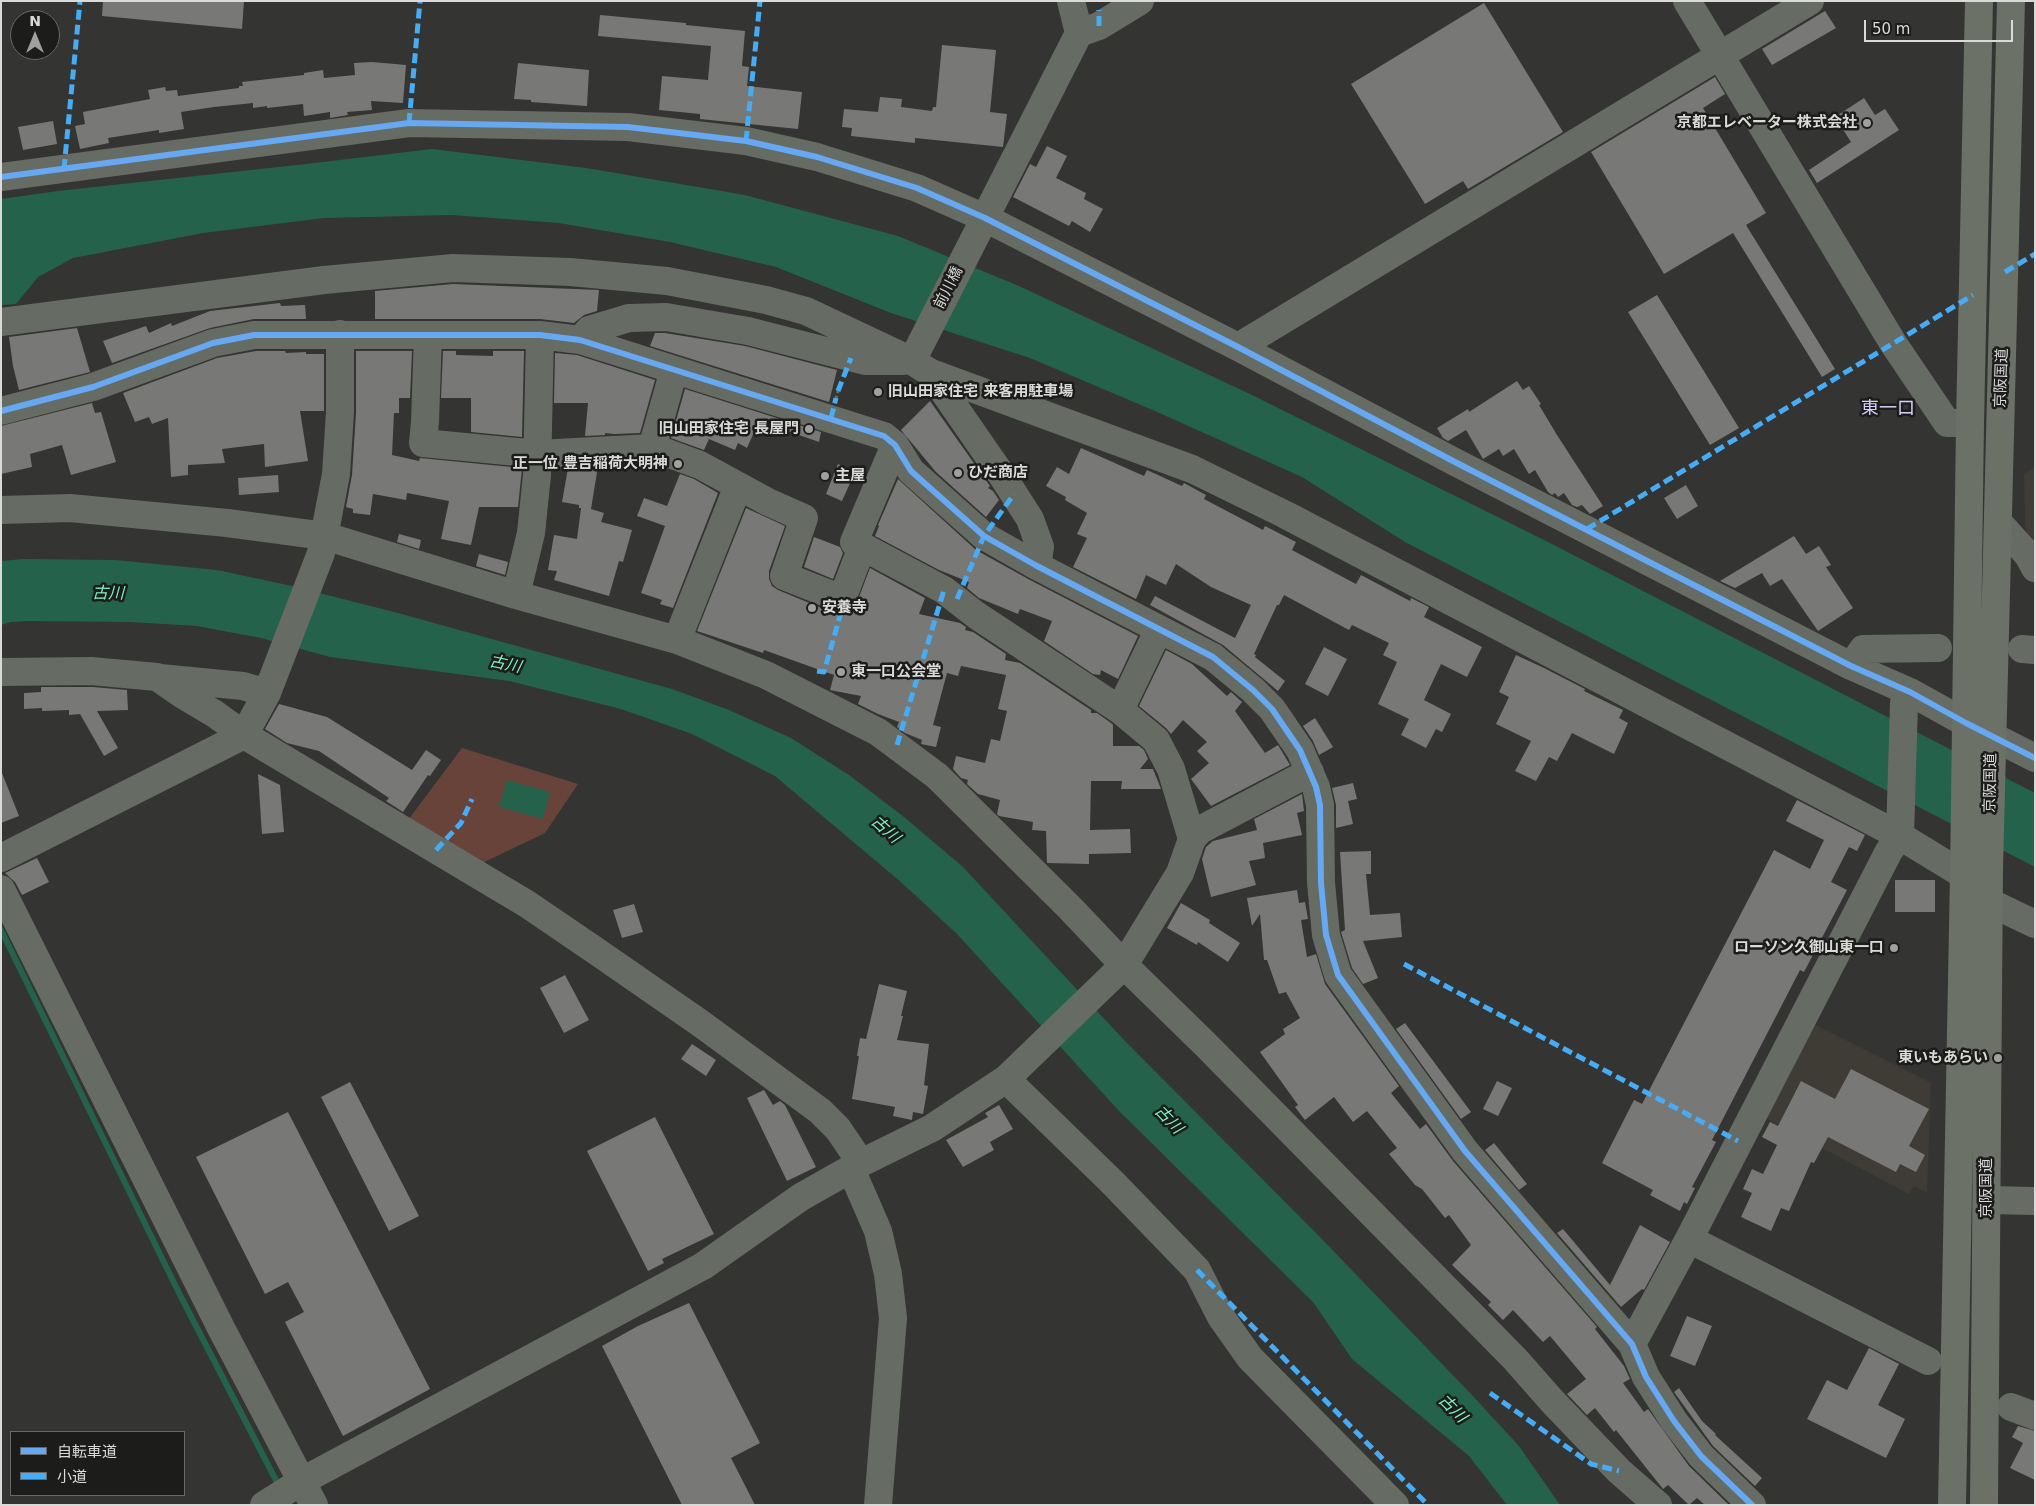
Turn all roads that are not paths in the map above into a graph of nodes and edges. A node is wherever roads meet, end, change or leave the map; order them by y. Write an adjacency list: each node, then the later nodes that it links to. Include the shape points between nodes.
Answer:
1 (1071, 1): 7 (street)
2 (1140, 1): 7 (street)
3 (1687, 1): 8 (street)
4 (1810, 1): 8 (street)
5 (1980, 1): 20 (highway, 京阪国道)
6 (2011, 1): 26 (highway, 京阪国道)
7 (1079, 34): 10 (street, 前川橋)
8 (1720, 56): 16 (street); 20 (street, via 1893,343 1947,423)
9 (1, 178): 10 (street, via 409,123 628,127 746,141 817,158 917,188)
10 (982, 223): 16 (street); 17 (street, 前川橋)
11 (1, 322): 17 (street, via 324,280 444,269 570,272 667,281 766,300 806,311)
12 (340, 334): 13 (street); 19 (street, via 254,335 213,343 93,386); 27 (street, via 336,474)
13 (428, 335): 14 (street); 23 (street, via 423,443)
14 (540, 335): 15 (street); 23 (street)
15 (580, 340): 17 (street, via 589,330 629,318 666,317 748,331 865,361); 18 (street)
16 (1238, 346): 35 (street)
17 (920, 361): 29 (street, via 1030,520 1040,547); 45 (street, via 1192,469)
18 (674, 370): 21 (street, via 837,420 884,436); 22 (street)
19 (1, 411)
20 (1970, 423): 42 (highway, 京阪国道)
21 (895, 445): 28 (street); 29 (street, via 910,471 954,511 984,536)
22 (652, 448): 23 (street); 24 (street, via 700,465)
23 (538, 454): 31 (street, via 531,533)
24 (738, 486): 28 (street, via 804,518 784,576 842,600); 33 (street)
25 (1, 510): 27 (street, via 70,508 227,523)
26 (1998, 522): 30 (street, via 2028,555); 42 (highway, 京阪国道)
27 (323, 544): 31 (street); 38 (street)
28 (858, 544): 40 (street, via 944,590 976,615)
29 (1038, 566): 32 (street)
30 (2035, 568)
31 (516, 594): 33 (street)
32 (1159, 629): 40 (street); 44 (street, via 1213,657 1253,690 1285,727)
33 (677, 640): 52 (street, via 766,675 878,732 897,745 937,776 1070,908)
34 (1938, 648): 35 (street, via 1863,649)
35 (1851, 666): 39 (street)
36 (1, 672): 37 (street, via 91,670)
37 (157, 677): 38 (street); 41 (street)
38 (269, 687): 41 (street)
39 (1907, 698): 42 (street); 45 (street)
40 (1120, 710): 46 (street, via 1156,740 1163,751)
41 (244, 735): 47 (street); 54 (street, via 527,904 700,1023 820,1111 838,1129)
42 (1979, 736): 43 (street); 48 (highway, 京阪国道)
43 (2035, 758)
44 (1310, 772): 46 (street, via 1200,830); 58 (street, via 1320,805 1321,884 1326,935 1338,975 1465,1151)
45 (1901, 830): 48 (street); 57 (street)
46 (1192, 838): 52 (street, via 1180,872)
47 (1, 858)
48 (1972, 868): 50 (highway, 京阪国道); 66 (highway, 京阪国道)
49 (1, 889): 60 (street, via 221,1328)
50 (1988, 902): 51 (street); 55 (highway, 京阪国道)
51 (2035, 924)
52 (1119, 969): 53 (street); 64 (street, via 1206,1045 1515,1359 1619,1471)
53 (1010, 1075): 54 (street, via 932,1128); 63 (street, via 1196,1270 1221,1317 1250,1358)
54 (856, 1166): 60 (street, via 801,1196 703,1266); 62 (street, via 878,1231 888,1274 892,1318)
55 (1987, 1200): 56 (street); 67 (highway, 京阪国道)
56 (2035, 1202)
57 (1689, 1238): 58 (street); 59 (street)
58 (1632, 1344): 65 (street, via 1646,1377 1674,1421 1702,1456)
59 (1928, 1360)
60 (308, 1493): 61 (street)
61 (264, 1505)
62 (878, 1505)
63 (1395, 1505)
64 (1658, 1505)
65 (1752, 1505)
66 (1952, 1505)
67 (1984, 1505)

